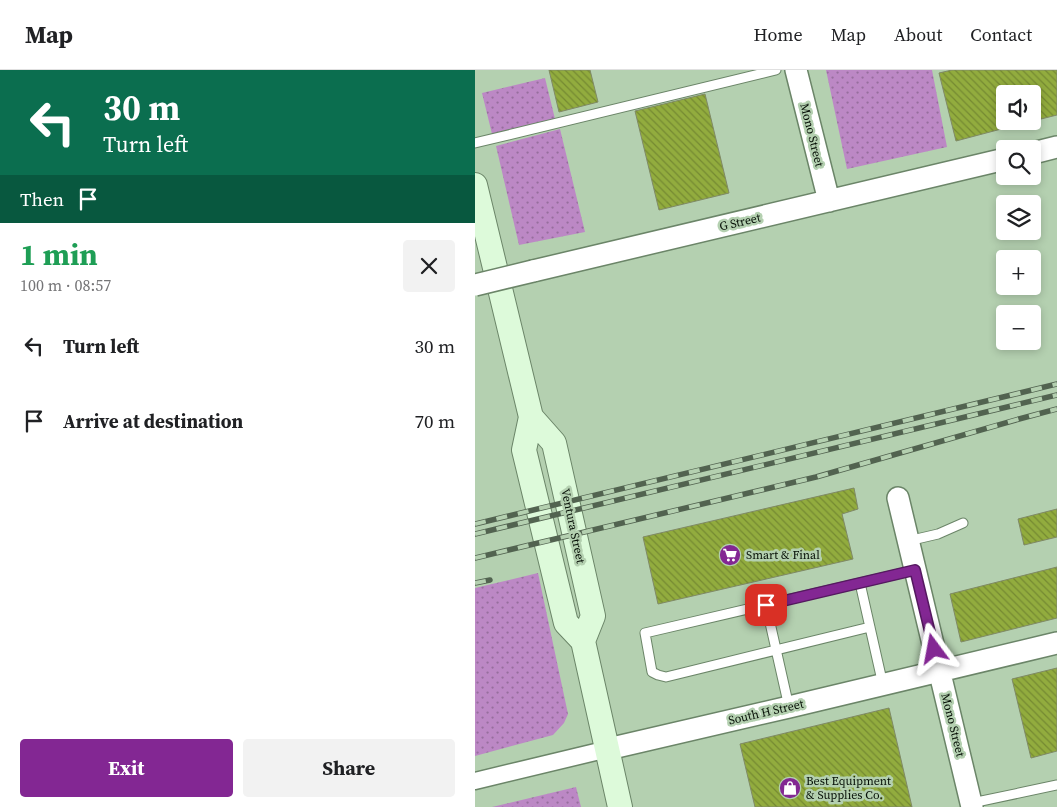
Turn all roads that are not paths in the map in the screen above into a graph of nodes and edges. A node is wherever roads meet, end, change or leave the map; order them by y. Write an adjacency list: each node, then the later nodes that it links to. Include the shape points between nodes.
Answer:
1 (776, 70): 3 (lane)
2 (796, 70): 8 (street, Mono Street)
3 (475, 143)
4 (1057, 147): 5 (street)
5 (1041, 151)
6 (996, 161): 8 (street, G Street)
7 (475, 184): 22 (main road, via 531,417 524,450 566,623 583,641)
8 (829, 201): 9 (street, G Street, bridge)
9 (475, 285)
10 (898, 498): 12 (street, Mono Street)
11 (963, 523): 12 (lane)
12 (908, 542): 13 (street, Mono Street)
13 (915, 570): 14 (lane); 19 (street, Mono Street)
14 (860, 583): 15 (lane); 16 (lane)
15 (766, 605): 18 (lane); 18 (lane, via 645,633 653,672 667,677)
16 (870, 627): 18 (lane); 20 (lane)
17 (1057, 643): 19 (street, South H Street)
18 (776, 650): 21 (lane)
19 (940, 671): 20 (street, South H Street); 25 (street, Mono Street)
20 (883, 685): 21 (street, South H Street)
21 (789, 707): 22 (street, South H Street)
22 (608, 749): 23 (street, South H Street); 26 (main road)
23 (475, 781)
24 (1057, 785): 25 (lane)
25 (972, 805)
26 (620, 807)

